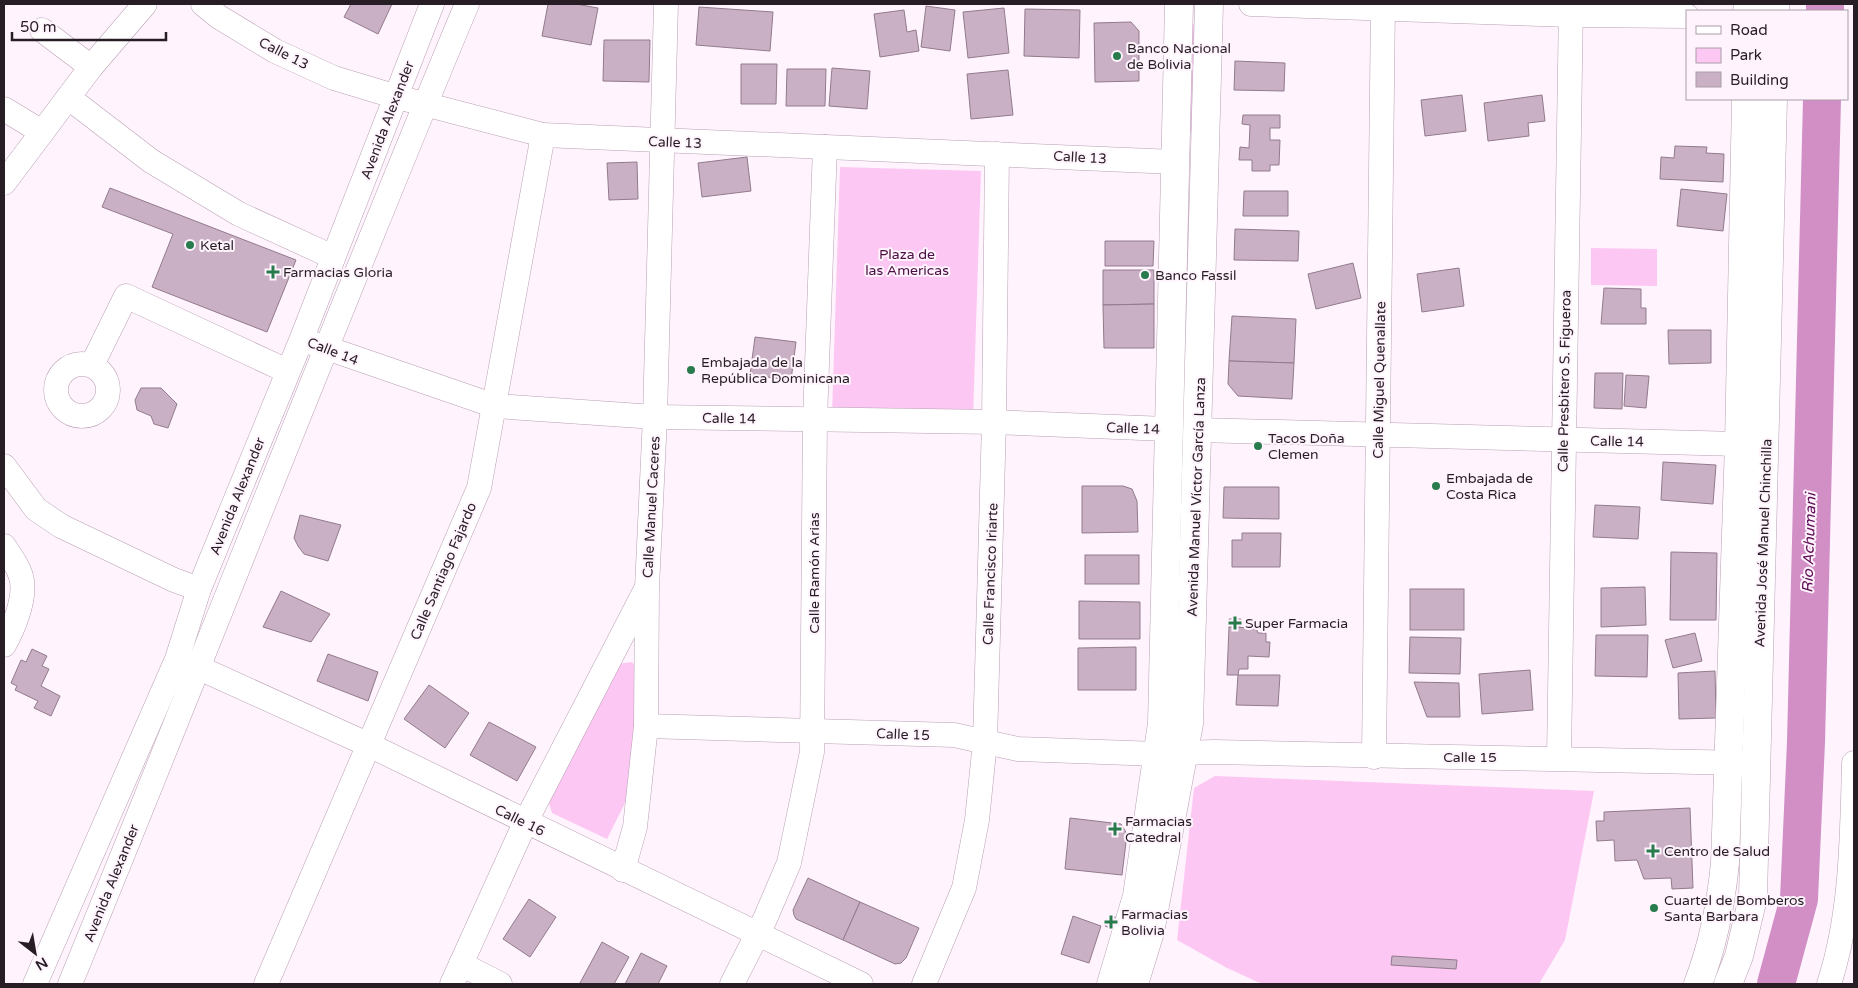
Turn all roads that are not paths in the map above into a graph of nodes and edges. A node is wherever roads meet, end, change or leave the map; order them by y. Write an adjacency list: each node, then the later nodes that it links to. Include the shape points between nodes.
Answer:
1 (145, 4): 13 (street)
2 (203, 4): 14 (street, Calle 13, via 275,51 334,78)
3 (432, 4): 14 (street, Avenida Alexander)
4 (467, 4): 18 (street, Avenida Alexander)
5 (666, 4): 22 (street, Calle Manuel Caceres)
6 (1179, 4): 25 (main road, Avenida Manuel Víctor García Lanza)
7 (1209, 4): 26 (main road, Avenida Manuel Víctor García Lanza)
8 (1251, 4): 9 (street)
9 (1383, 5): 10 (street); 39 (street, Calle Miguel Quenallate)
10 (1571, 10): 11 (street); 40 (street, Calle Presbitero S. Figueroa)
11 (1686, 16)
12 (42, 30): 13 (street)
13 (91, 67): 15 (street)
14 (397, 97): 18 (street, Calle 13); 28 (street, Avenida Alexander)
15 (69, 98): 20 (street); 28 (street, via 159,166 239,214)
16 (1746, 100): 42 (main road, Avenida José Manuel Chinchilla)
17 (1773, 100): 41 (main road, Avenida José Manuel Chinchilla)
18 (426, 104): 21 (street, Calle 13); 30 (street, Avenida Alexander)
19 (4, 108): 20 (street)
20 (42, 132): 27 (street)
21 (543, 134): 22 (street, Calle 13); 33 (street, Calle Santiago Fajardo)
22 (662, 141): 23 (street, Calle 13); 34 (street, Calle Manuel Caceres)
23 (825, 147): 24 (street, Calle 13); 35 (street, Calle Ramón Arias)
24 (998, 154): 25 (street, Calle 13); 36 (street, Calle Francisco Iriarte)
25 (1175, 162): 26 (main road); 37 (main road, Avenida Manuel Víctor García Lanza)
26 (1204, 163): 38 (main road, Avenida Manuel Víctor García Lanza)
27 (4, 183)
28 (333, 257): 29 (street, Avenida Alexander)
29 (302, 338): 30 (street, Calle 14); 32 (street, Avenida Alexander)
30 (325, 349): 33 (street, Calle 14); 49 (street, Avenida Alexander)
31 (92, 365): 32 (street, via 126,296)
32 (286, 371): 46 (street, Avenida Alexander)
33 (495, 406): 34 (street, Calle 14); 53 (street, Calle Santiago Fajardo, via 479,488)
34 (655, 417): 35 (street, Calle 14); 45 (street, Calle Manuel Caceres)
35 (815, 419): 36 (street, Calle 14); 51 (street, Calle Ramón Arias)
36 (994, 422): 37 (street, Calle 14); 52 (street, Calle Francisco Iriarte)
37 (1168, 429): 38 (main road); 54 (main road, Avenida Manuel Víctor García Lanza, via 1162,724)
38 (1198, 430): 39 (street, Calle 14); 54 (main road, Avenida Manuel Víctor García Lanza, via 1189,724)
39 (1378, 436): 40 (street, Calle 14); 55 (street, Calle Miguel Quenallate)
40 (1562, 440): 42 (street, Calle 14); 56 (street, Calle Presbitero S. Figueroa)
41 (1766, 441): 42 (street, Calle 14); 59 (main road, Avenida José Manuel Chinchilla)
42 (1739, 444): 57 (main road, Avenida José Manuel Chinchilla)
43 (4, 466): 46 (street, via 36,509 61,526 174,580)
44 (4, 546): 47 (street, via 22,582 19,605)
45 (647, 588): 50 (street, Calle Manuel Caceres); 60 (street)
46 (200, 589): 48 (street, Avenida Alexander)
47 (4, 645)
48 (177, 659): 49 (street, Calle 16); 64 (street, Avenida Alexander)
49 (200, 667): 53 (street, Calle 16); 65 (street, Avenida Alexander)
50 (646, 726): 51 (street, Calle 15); 61 (street, Calle Manuel Caceres, via 635,827)
51 (812, 732): 52 (street, Calle 15, via 954,736); 62 (street, Calle Ramón Arias, via 805,792 789,863)
52 (985, 742): 54 (street, Calle 15, via 1018,749); 70 (street, Calle Francisco Iriarte, via 977,820 964,888)
53 (369, 746): 60 (street, Calle 16); 66 (street, Calle Santiago Fajardo)
54 (1171, 754): 55 (street, Calle 15, via 1214,752); 71 (main road, Avenida Manuel Víctor García Lanza, via 1137,896); 72 (main road, Avenida Manuel Víctor García Lanza, via 1150,932)
55 (1374, 757): 56 (street, Calle 15)
56 (1559, 758): 57 (street, Calle 15)
57 (1727, 763): 59 (street, Calle 15); 73 (main road, Avenida José Manuel Chinchilla, via 1722,893)
58 (1854, 763): 75 (street, via 1848,884 1842,933)
59 (1757, 764): 74 (main road, Avenida José Manuel Chinchilla, via 1753,898 1739,956)
60 (525, 823): 61 (street, Calle 16); 63 (street)
61 (623, 870): 62 (street, Calle 16)
62 (757, 934): 68 (street, Calle Ramón Arias); 69 (street, Calle 16)
63 (457, 974): 67 (street)
64 (35, 984)
65 (70, 984)
66 (266, 984)
67 (500, 984)
68 (732, 984)
69 (861, 984)
70 (924, 984)
71 (1111, 984)
72 (1134, 984)
73 (1698, 984)
74 (1728, 984)
75 (1829, 984)

